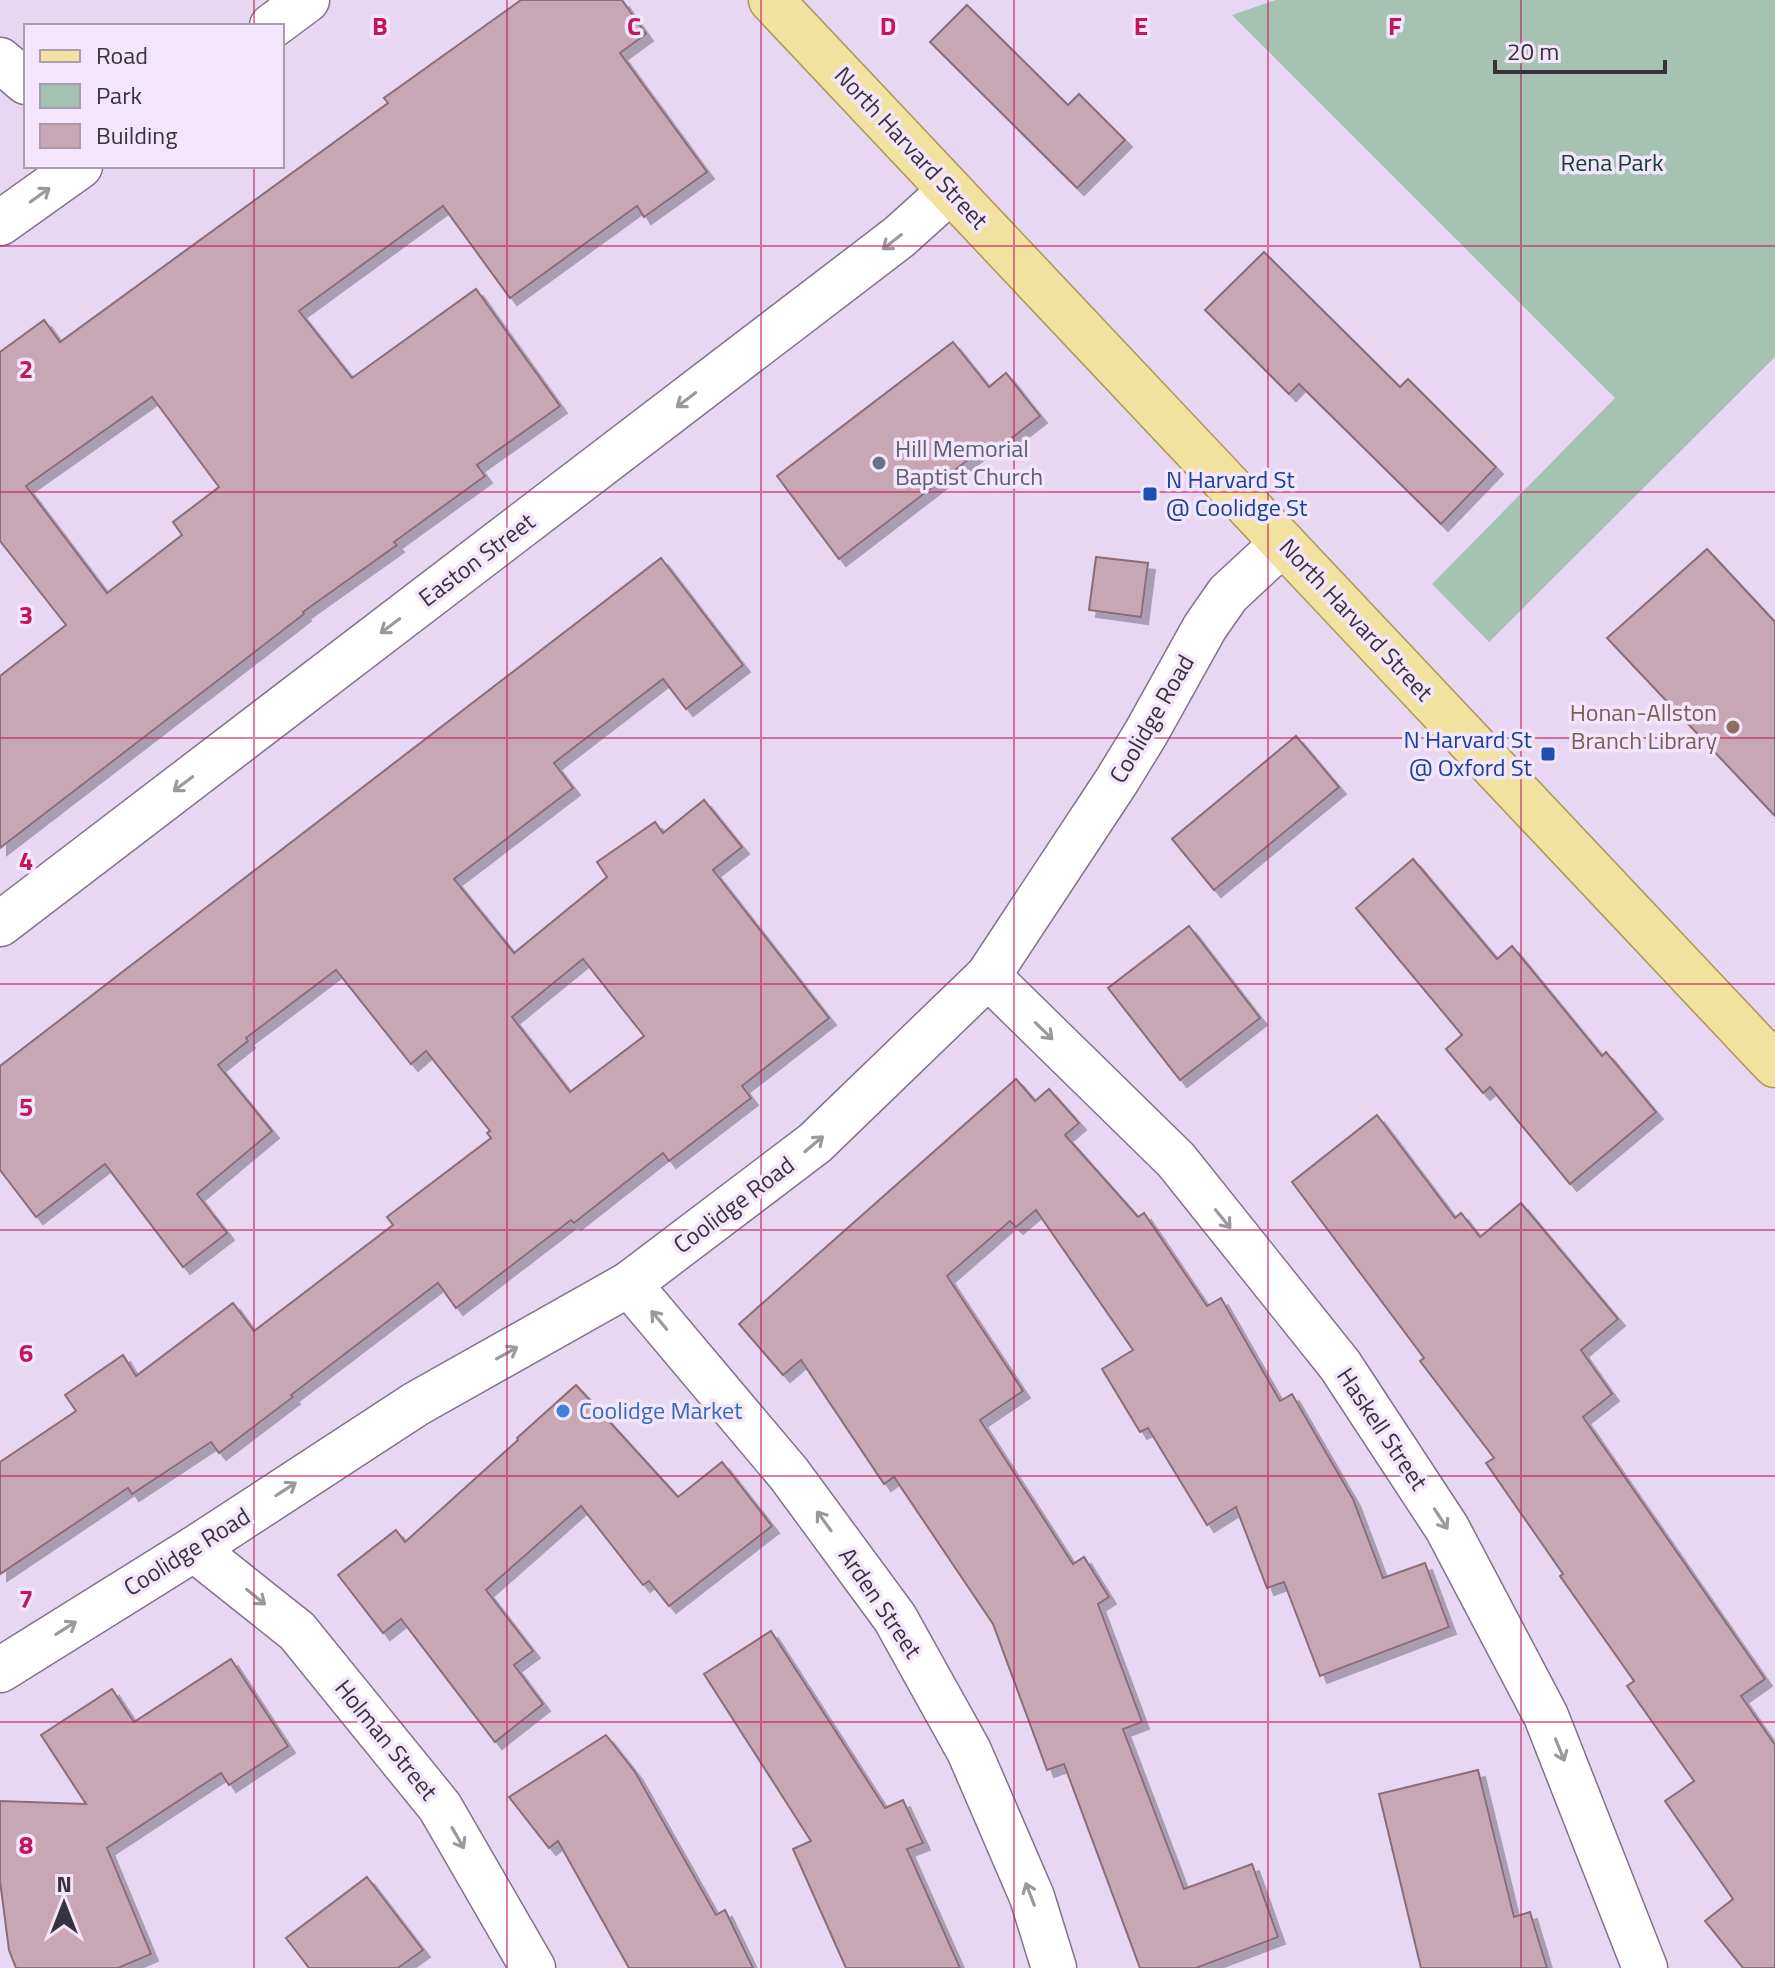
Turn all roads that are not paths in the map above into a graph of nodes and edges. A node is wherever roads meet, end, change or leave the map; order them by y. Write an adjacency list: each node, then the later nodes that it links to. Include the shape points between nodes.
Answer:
1 (307, 0): 3 (street)
2 (771, 0): 7 (main road, North Harvard Street)
3 (275, 24)
4 (0, 60): 5 (street)
5 (24, 80)
6 (77, 168): 8 (street, one-way to 6)
7 (950, 191): 9 (main road, North Harvard Street); 10 (street, Easton Street, one-way to 10, via 899,237)
8 (0, 223)
9 (1283, 543): 11 (street, Coolidge Road, via 1228,594 1213,616 1116,782); 12 (main road, North Harvard Street)
10 (0, 924)
11 (988, 976): 13 (street, Coolidge Road, one-way to 11, via 815,1143); 18 (street, Haskell Street, one-way to 18, via 1176,1160 1340,1365 1447,1528 1546,1716)
12 (1775, 1065)
13 (629, 1284): 14 (street, Coolidge Road, one-way to 13, via 416,1404); 17 (street, Arden Street, one-way to 13, via 1032,1897 969,1751 895,1618 789,1474)
14 (194, 1549): 15 (street, Coolidge Road, one-way to 14); 16 (street, Holman Street, one-way to 16, via 297,1631 440,1807)
15 (0, 1670)
16 (533, 1968)
17 (1054, 1968)
18 (1645, 1968)

